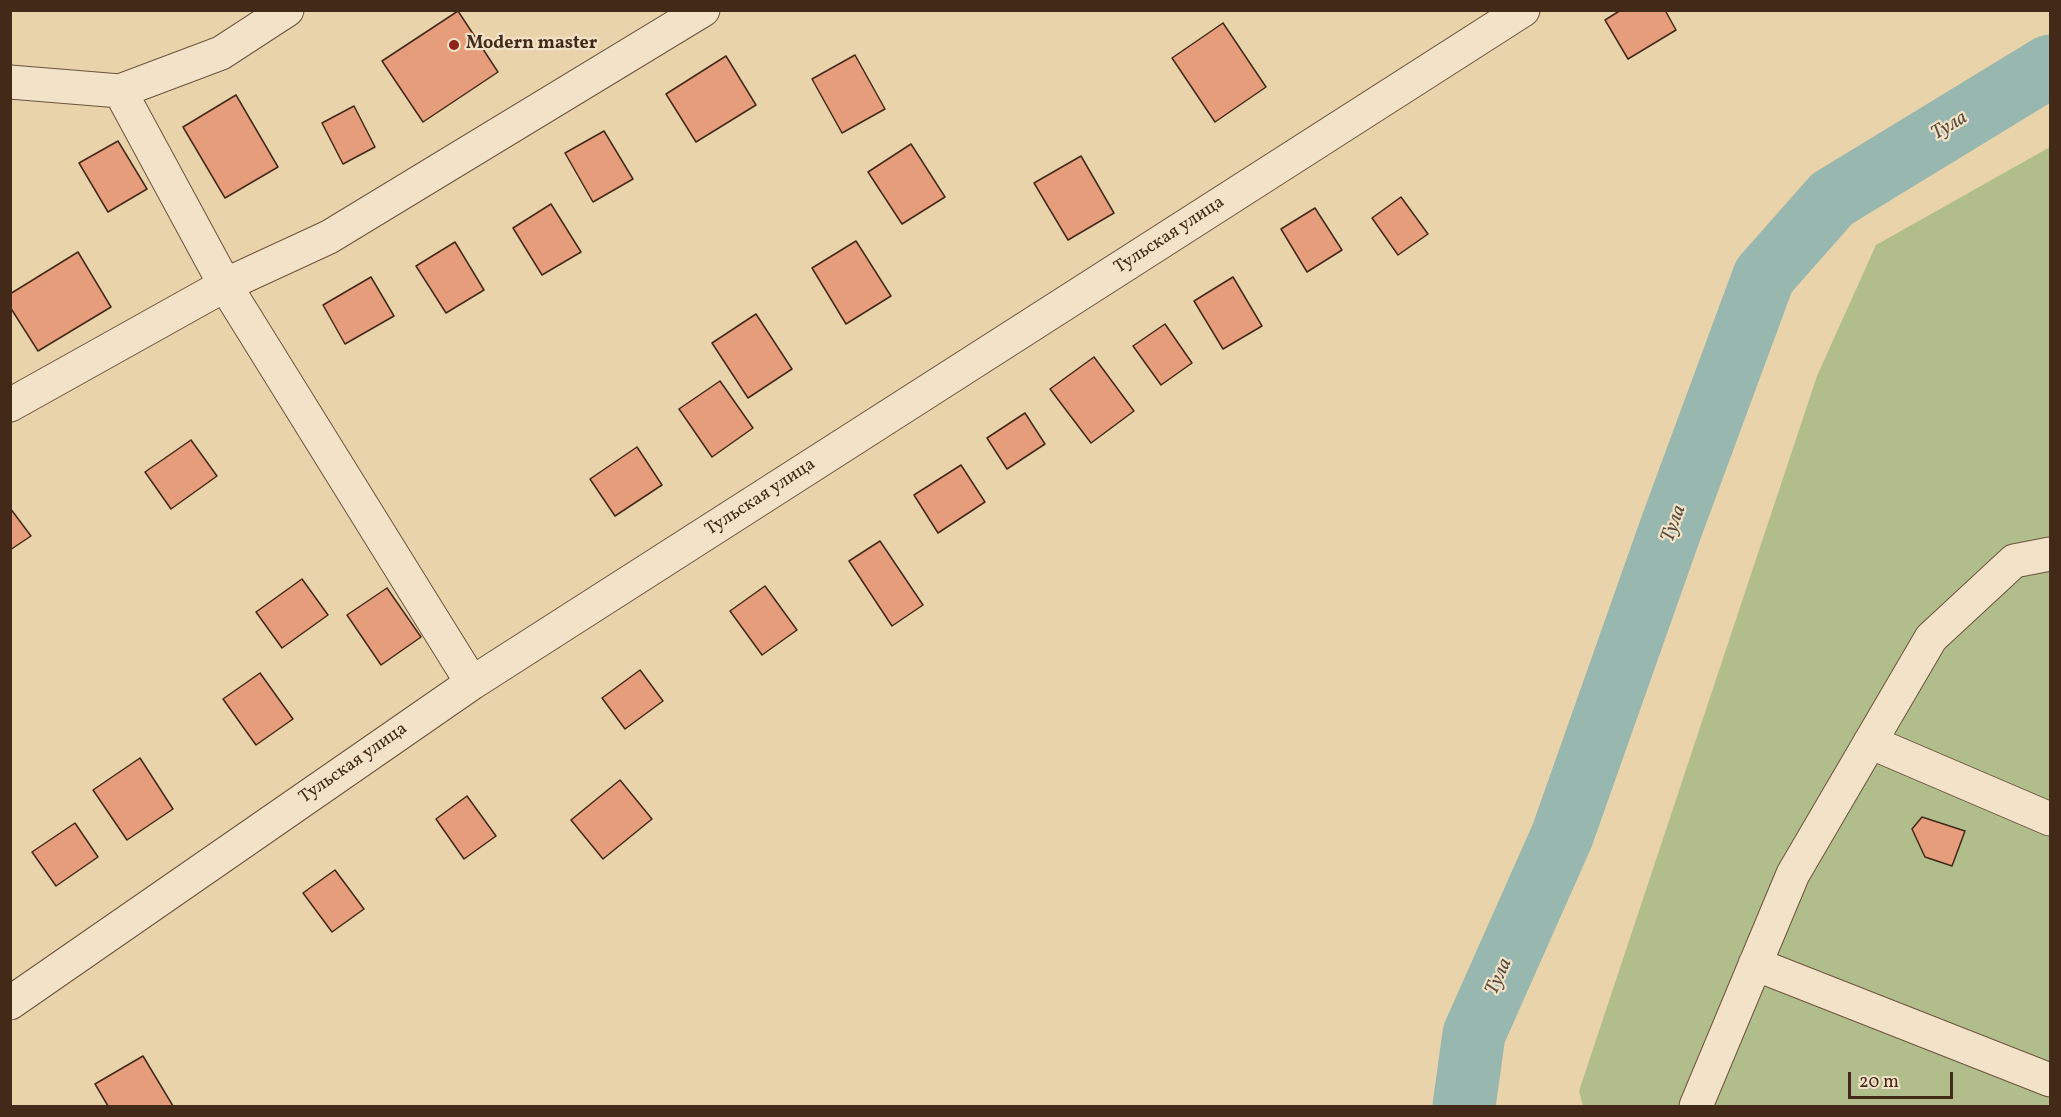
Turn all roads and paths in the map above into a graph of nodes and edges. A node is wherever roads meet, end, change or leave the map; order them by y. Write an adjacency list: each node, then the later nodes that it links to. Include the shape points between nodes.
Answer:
1 (287, 10): 5 (street, via 221,54)
2 (703, 10): 6 (street, via 329,237)
3 (1523, 10): 9 (street, Тульская улица)
4 (10, 82): 5 (street)
5 (120, 91): 6 (street)
6 (225, 285): 7 (street); 9 (street)
7 (10, 405)
8 (2050, 554): 10 (street, via 2014,561 1931,638)
9 (471, 683): 13 (street, Тульская улица)
10 (1870, 742): 11 (street); 12 (street, via 1793,874)
11 (2050, 819)
12 (1755, 964): 14 (street); 15 (street)
13 (10, 1003)
14 (2050, 1080)
15 (1696, 1107)

